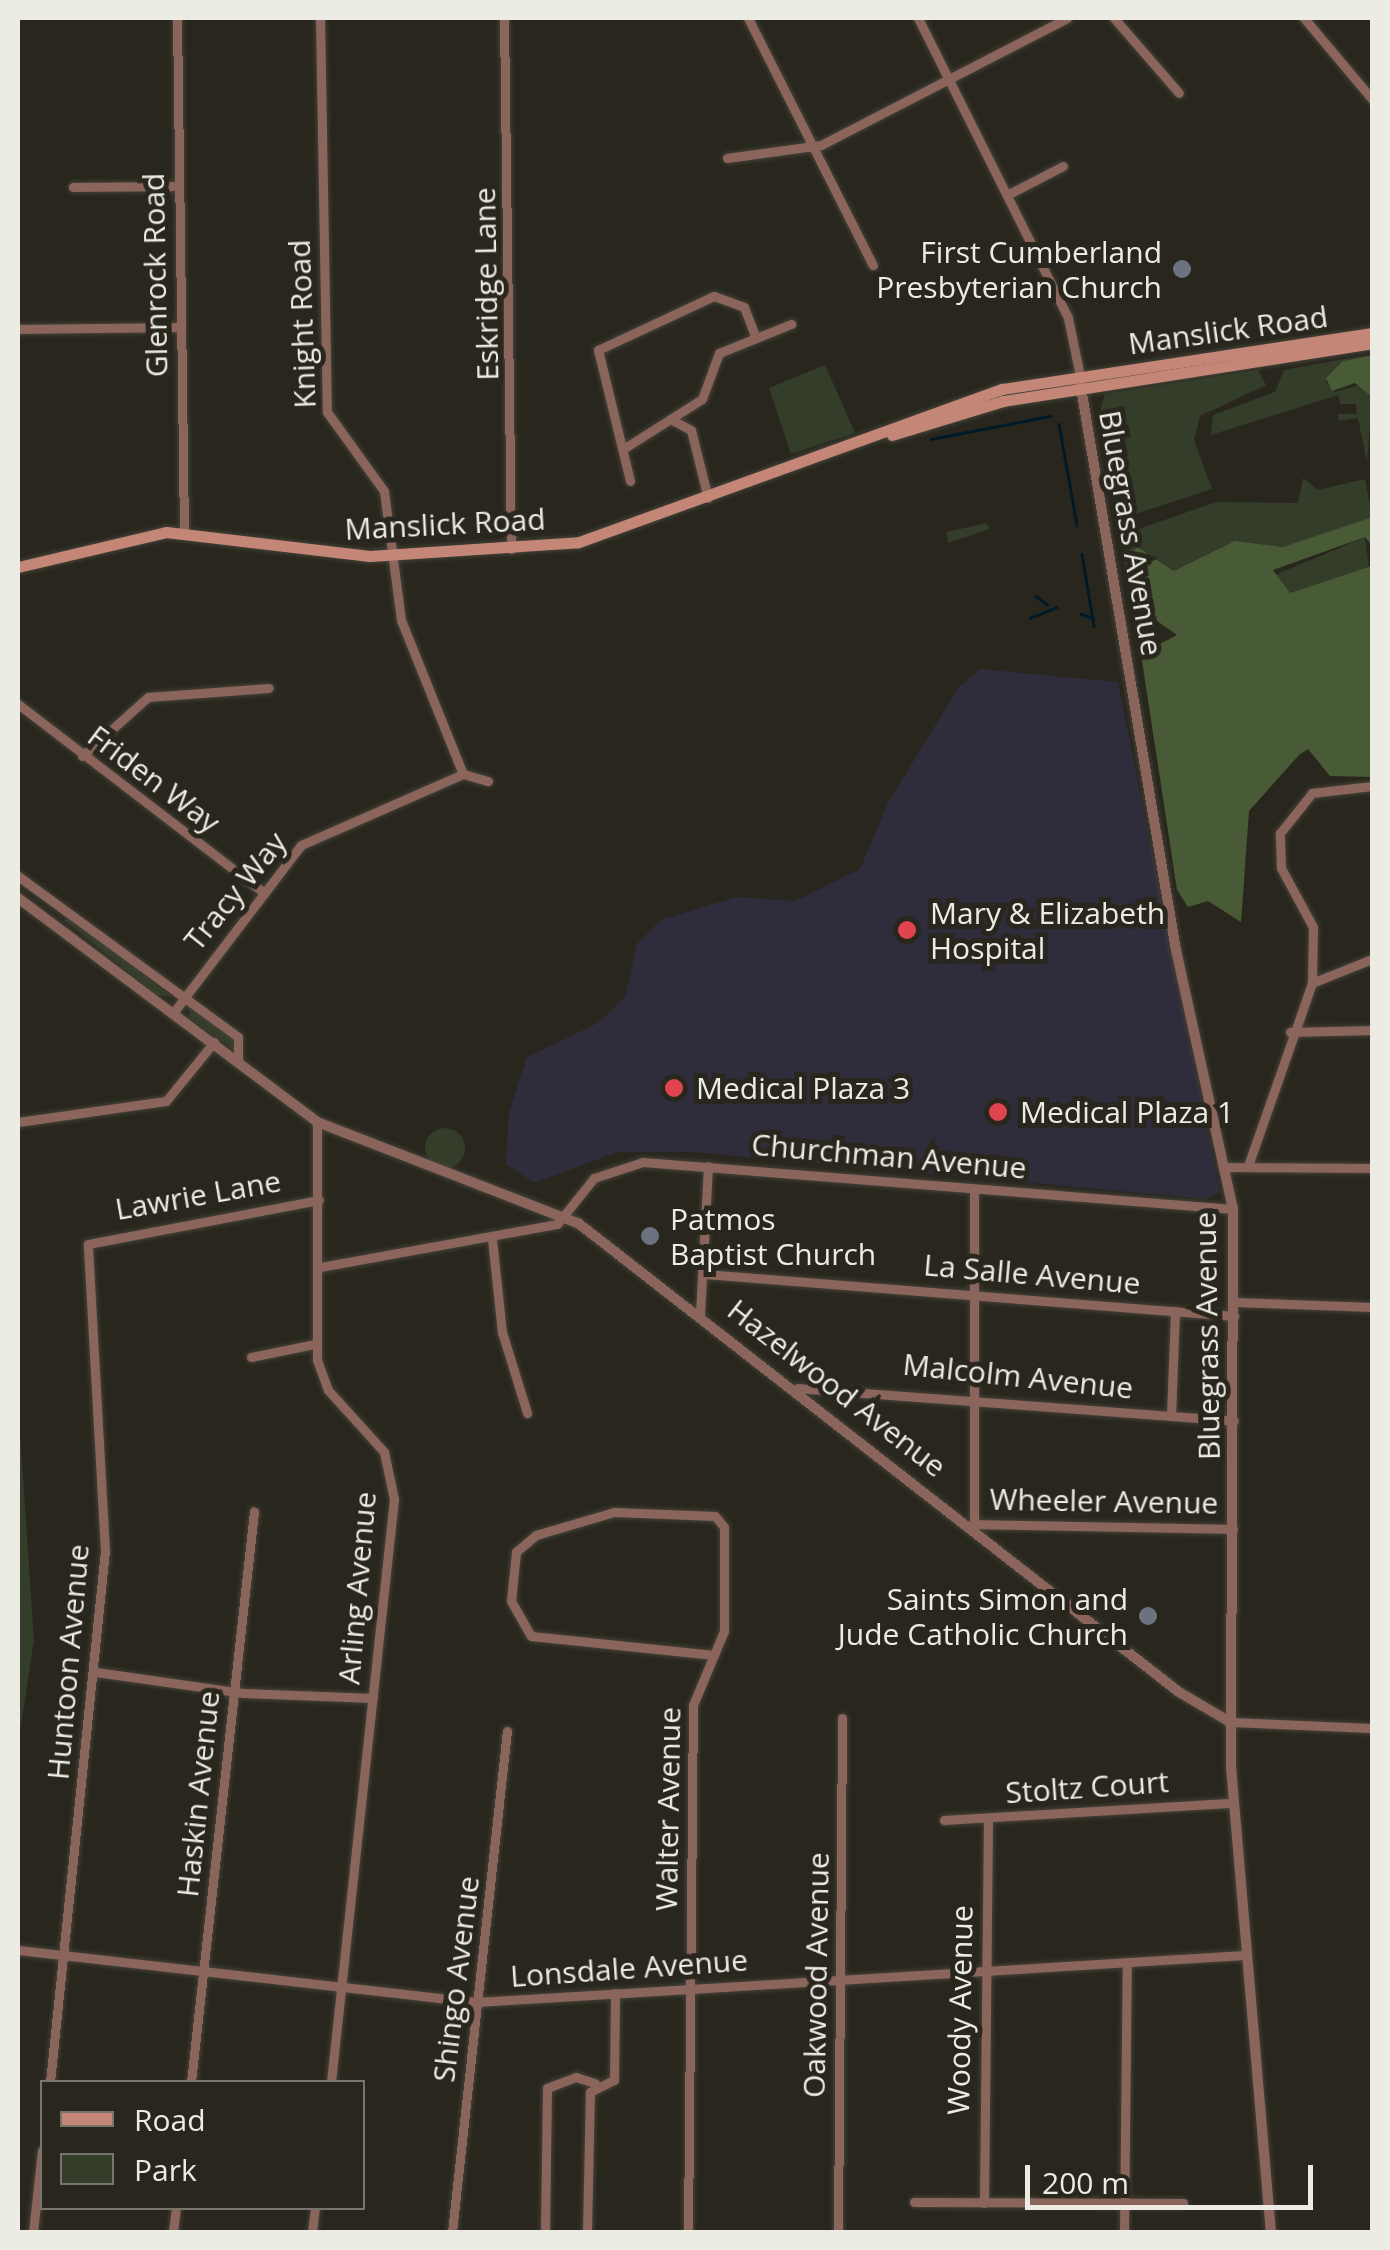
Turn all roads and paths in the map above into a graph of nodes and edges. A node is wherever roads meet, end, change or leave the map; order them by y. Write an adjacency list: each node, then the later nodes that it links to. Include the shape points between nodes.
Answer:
1 (177, 18): 16 (street, Glenrock Road)
2 (320, 18): 34 (street, Knight Road, via 327,412 384,491)
3 (504, 18): 33 (street, Eskridge Lane)
4 (748, 18): 12 (street)
5 (918, 18): 9 (street)
6 (1067, 18): 9 (street)
7 (1114, 18): 10 (street)
8 (1304, 18): 11 (street)
9 (949, 80): 12 (street); 17 (street)
10 (1179, 94)
11 (1372, 99)
12 (813, 147): 13 (street); 18 (street)
13 (727, 158)
14 (1064, 166): 17 (street)
15 (73, 186): 16 (street)
16 (179, 186): 20 (street, Glenrock Road)
17 (1007, 195): 25 (street, via 1068,318)
18 (872, 264)
19 (791, 324): 23 (street)
20 (181, 326): 21 (street); 32 (street, Glenrock Road)
21 (18, 329)
22 (1372, 333): 25 (main road, Manslick Road)
23 (756, 338): 27 (street, via 718,353 702,399); 29 (street, via 744,307 714,296 598,350)
24 (1372, 343): 26 (main road, Manslick Road)
25 (1080, 376): 26 (street, Bluegrass Avenue); 28 (main road, Manslick Road, via 1002,389)
26 (1082, 390): 28 (main road, Manslick Road, via 1003,401); 59 (street, Bluegrass Avenue, via 1176,950)
27 (674, 421): 29 (street); 31 (street, via 691,430)
28 (862, 442): 31 (main road, Manslick Road)
29 (624, 449): 30 (street)
30 (630, 480)
31 (708, 498): 33 (main road, Manslick Road, via 606,537)
32 (184, 532): 34 (main road, Manslick Road); 35 (main road, Manslick Road)
33 (511, 549): 34 (main road, Manslick Road)
34 (393, 556): 39 (street, Knight Road, via 401,620)
35 (18, 567)
36 (269, 688): 38 (street, via 148,697)
37 (18, 704): 38 (street, Friden Way)
38 (82, 756): 43 (street, Friden Way)
39 (462, 774): 40 (street); 43 (street, Tracy Way, via 312,838)
40 (488, 781)
41 (1372, 786): 48 (street, via 1312,793 1280,833 1280,868 1314,927)
42 (18, 876): 45 (street)
43 (262, 891): 49 (street, Tracy Way)
44 (18, 898): 46 (street, Hazelwood Avenue)
45 (66, 911): 46 (street); 49 (street)
46 (56, 926): 50 (street, Hazelwood Avenue)
47 (1372, 959): 48 (street)
48 (1312, 983): 52 (street)
49 (184, 997): 50 (street, Tracy Way); 54 (street, via 240,1040)
50 (173, 1013): 53 (street, Hazelwood Avenue)
51 (1372, 1030): 52 (street)
52 (1290, 1032): 57 (street)
53 (214, 1042): 54 (street, Hazelwood Avenue); 55 (street, via 166,1101)
54 (238, 1061): 56 (street, Hazelwood Avenue)
55 (18, 1122)
56 (317, 1122): 62 (street, Arling Avenue); 64 (street, Hazelwood Avenue)
57 (1249, 1162): 59 (street); 60 (street)
58 (708, 1166): 61 (street, Churchman Avenue); 64 (street, Churchman Avenue, via 614,1166); 68 (street)
59 (1225, 1167): 63 (street, Bluegrass Avenue)
60 (1372, 1168)
61 (974, 1189): 63 (street, Churchman Avenue); 69 (street)
62 (319, 1200): 66 (street, Lawrie Lane); 67 (street, Arling Avenue)
63 (1233, 1209): 70 (street, Bluegrass Avenue)
64 (563, 1215): 65 (street, via 557,1224); 73 (street, Hazelwood Avenue)
65 (492, 1239): 67 (street); 79 (street, via 502,1332)
66 (88, 1244): 86 (street, Huntoon Avenue, via 106,1540)
67 (320, 1267): 75 (street, Arling Avenue)
68 (706, 1274): 69 (street, La Salle Avenue); 73 (street)
69 (976, 1295): 72 (street, La Salle Avenue); 78 (street)
70 (1236, 1302): 71 (street); 74 (street, Bluegrass Avenue)
71 (1372, 1307)
72 (1175, 1311): 74 (street, La Salle Avenue); 80 (street)
73 (700, 1314): 77 (street, Hazelwood Avenue)
74 (1234, 1316): 81 (street, Bluegrass Avenue)
75 (314, 1344): 76 (street); 88 (street, Arling Avenue, via 328,1390 378,1442 392,1473)
76 (251, 1357)
77 (798, 1388): 78 (street, Malcolm Avenue); 83 (street, Hazelwood Avenue)
78 (974, 1399): 80 (street, Malcolm Avenue); 83 (street)
79 (527, 1413)
80 (1171, 1416): 81 (street, Malcolm Avenue)
81 (1234, 1421): 84 (street, Bluegrass Avenue)
82 (254, 1511): 87 (street, Haskin Avenue)
83 (974, 1524): 84 (street, Wheeler Avenue); 90 (street, Hazelwood Avenue, via 1178,1692)
84 (1233, 1529): 90 (street, Bluegrass Avenue)
85 (714, 1654): 85 (street, Walter Avenue, via 725,1624 724,1527 715,1516 614,1512 574,1521 519,1547 511,1590 518,1622 539,1640); 104 (street, Walter Avenue, via 693,1704)
86 (96, 1672): 87 (street); 98 (street, Huntoon Avenue)
87 (235, 1692): 88 (street); 101 (street, Haskin Avenue)
88 (373, 1698): 103 (street, Arling Avenue)
89 (842, 1718): 102 (street, Oakwood Avenue)
90 (1230, 1722): 91 (street, Hazelwood Avenue); 93 (street, Bluegrass Avenue)
91 (1372, 1728)
92 (508, 1731): 106 (street, Shingo Avenue)
93 (1233, 1803): 94 (street, Stoltz Court); 97 (street, Bluegrass Avenue)
94 (988, 1818): 95 (street, Stoltz Court); 100 (street, Woody Avenue)
95 (944, 1820)
96 (18, 1950): 98 (street, Lonsdale Avenue)
97 (1245, 1955): 99 (street, Lonsdale Avenue); 123 (street, Bluegrass Avenue)
98 (64, 1956): 101 (street, Lonsdale Avenue); 107 (street, Huntoon Avenue)
99 (1128, 1962): 100 (street, Lonsdale Avenue); 114 (street)
100 (986, 1972): 102 (street, Lonsdale Avenue); 113 (street, Woody Avenue)
101 (204, 1973): 103 (street, Lonsdale Avenue); 108 (street, Haskin Avenue)
102 (841, 1980): 104 (street, Lonsdale Avenue); 121 (street, Oakwood Avenue)
103 (342, 1985): 106 (street, Lonsdale Avenue); 109 (street, Arling Avenue)
104 (691, 1987): 105 (street, Lonsdale Avenue); 120 (street, Walter Avenue)
105 (615, 1993): 106 (street, Lonsdale Avenue); 110 (street, via 614,2080)
106 (477, 2002): 117 (street, Shingo Avenue)
107 (50, 2080)
108 (191, 2080)
109 (331, 2080)
110 (595, 2083): 118 (street, via 576,2077 547,2088); 119 (street)
111 (40, 2168): 116 (street)
112 (914, 2202): 113 (street)
113 (984, 2202): 114 (street)
114 (1125, 2203): 115 (street); 122 (street)
115 (1183, 2204)
116 (33, 2232)
117 (452, 2232)
118 (545, 2232)
119 (588, 2232)
120 (688, 2232)
121 (838, 2232)
122 (1124, 2232)
123 (1271, 2232)

